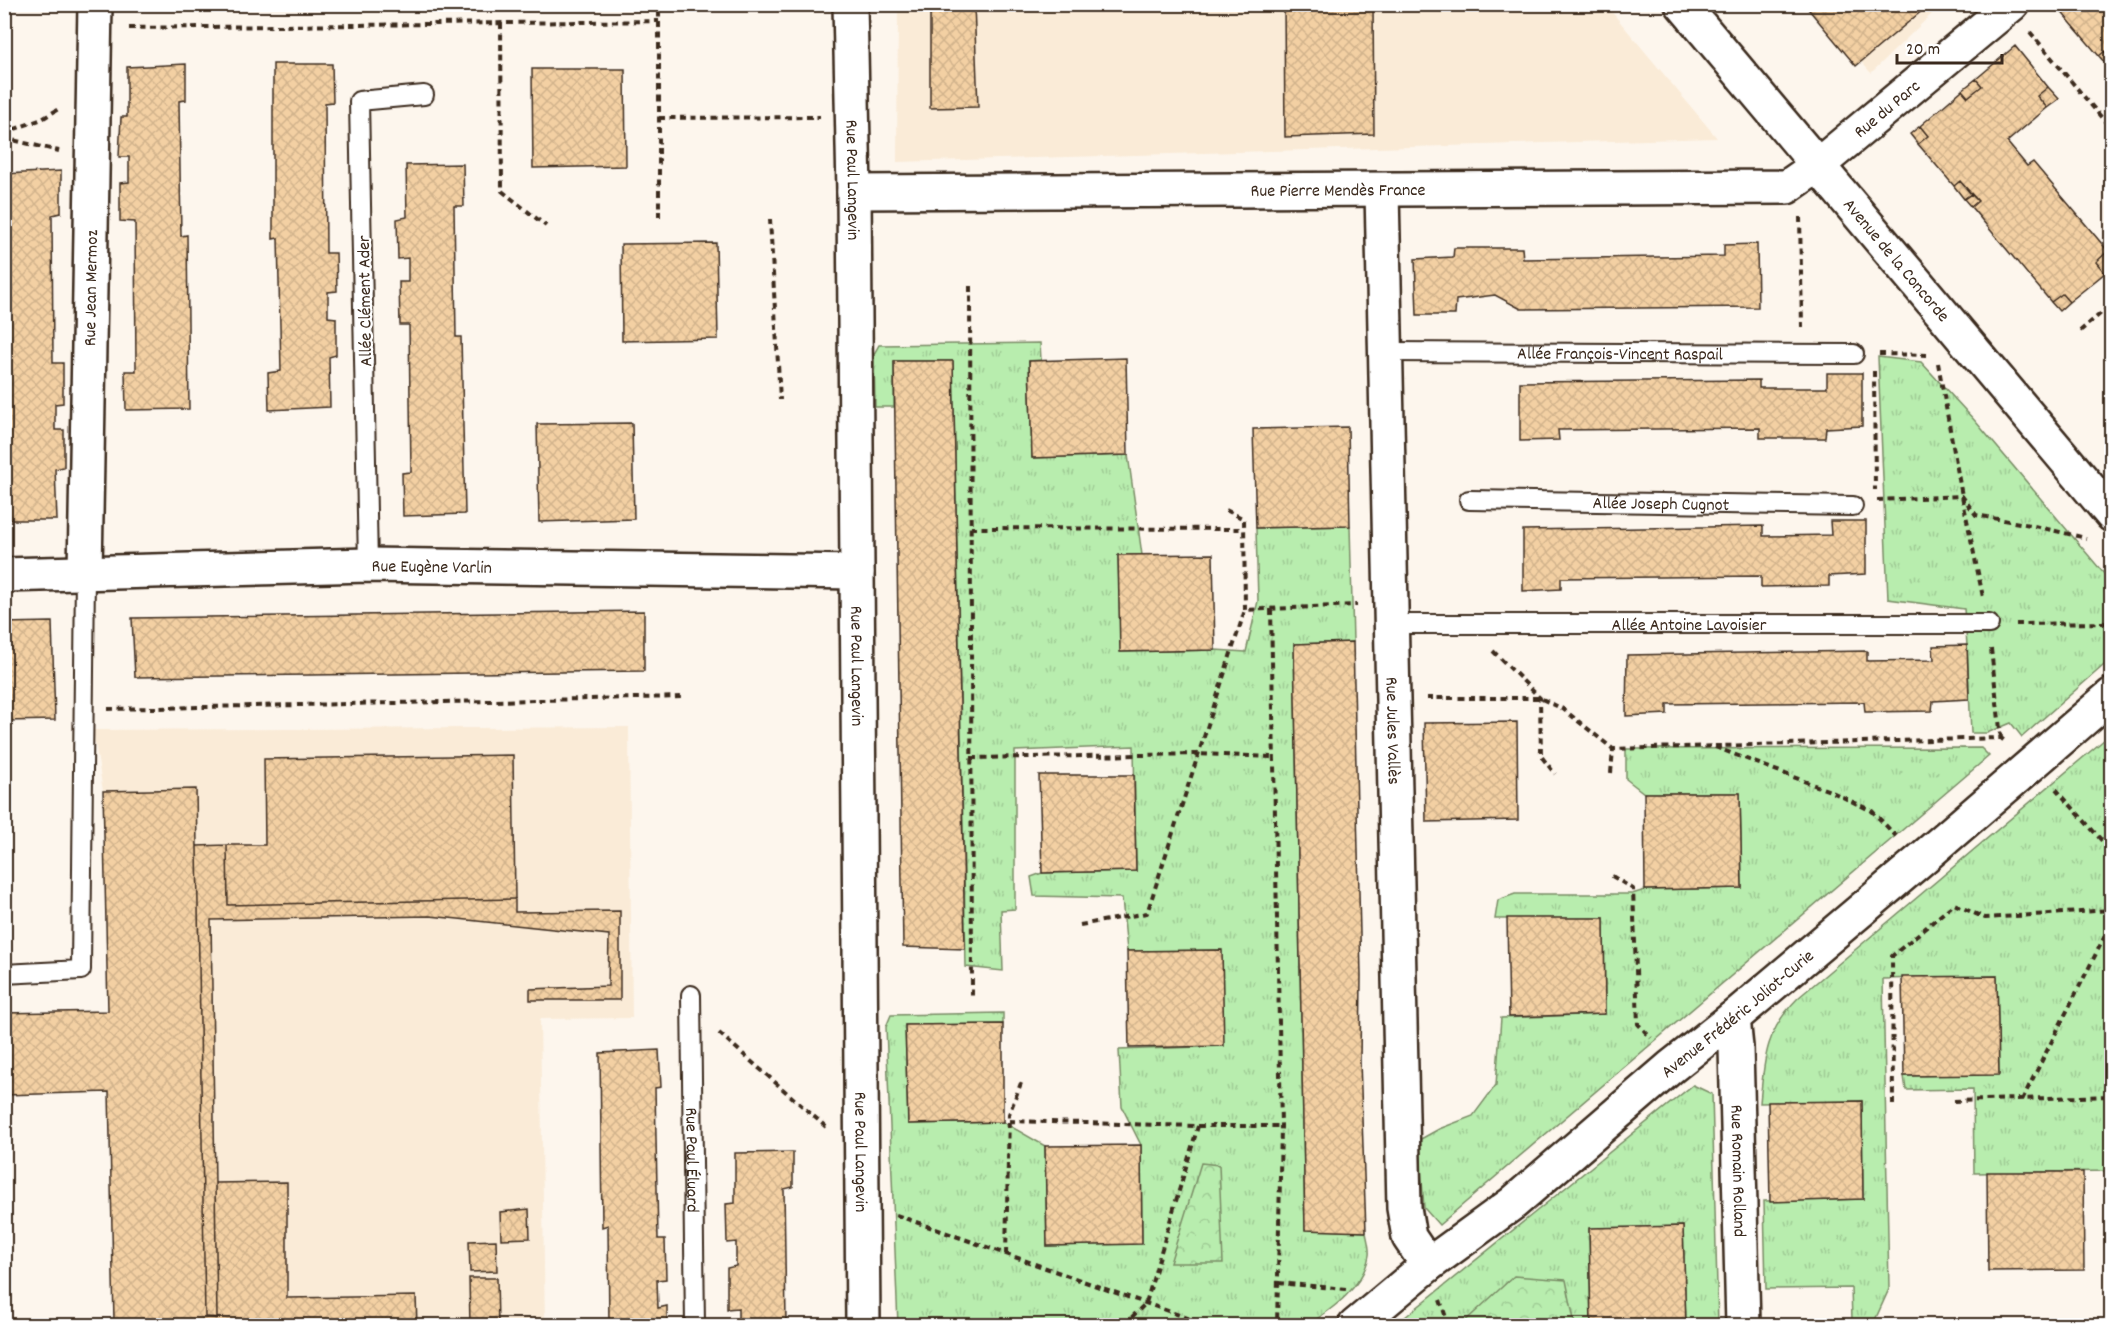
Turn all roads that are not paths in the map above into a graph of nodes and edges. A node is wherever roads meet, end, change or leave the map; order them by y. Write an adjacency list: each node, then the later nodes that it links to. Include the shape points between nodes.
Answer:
1 (850, 4): 8 (street, Rue Paul Langevin)
2 (1682, 4): 6 (street, Avenue de la Concorde)
3 (2010, 6): 6 (street, Rue du Parc)
4 (95, 16): 15 (street, Rue Jean Mermoz)
5 (424, 96): 14 (lane, Allée Clément Ader, via 359,101)
6 (1817, 166): 7 (street, Rue Pierre Mendès France, via 1787,187); 13 (street, Avenue de la Concorde)
7 (1382, 190): 8 (street, Rue Pierre Mendès France); 9 (street, Rue Jules Vallès)
8 (854, 192): 16 (street, Rue Paul Langevin)
9 (1386, 352): 10 (lane, Allée François-Vincent Raspail); 18 (street, Rue Jules Vallès)
10 (1854, 354)
11 (1469, 500): 12 (lane, Allée Joseph Cugnot)
12 (1853, 506)
13 (2101, 527)
14 (369, 565): 15 (street, Rue Eugène Varlin); 16 (street, Rue Eugène Varlin)
15 (85, 572): 17 (street, Rue Eugène Varlin); 21 (lane, via 81,970)
16 (857, 572): 26 (street, Rue Paul Langevin)
17 (4, 575)
18 (1391, 614): 19 (lane, Allée Antoine Lavoisier, via 1466,624); 24 (street, Rue Jules Vallès, via 1404,1208 1409,1237)
19 (1989, 624)
20 (2112, 695): 23 (street, Avenue Frédéric Joliot-Curie)
21 (4, 974)
22 (691, 1002): 25 (lane, Rue Paul Éluard)
23 (1733, 1018): 24 (street, Avenue Frédéric Joliot-Curie, via 1513,1203); 28 (street, Rue Romain Rolland)
24 (1428, 1265): 27 (street, Avenue Frédéric Joliot-Curie)
25 (696, 1326)
26 (863, 1326)
27 (1355, 1326)
28 (1743, 1326)

